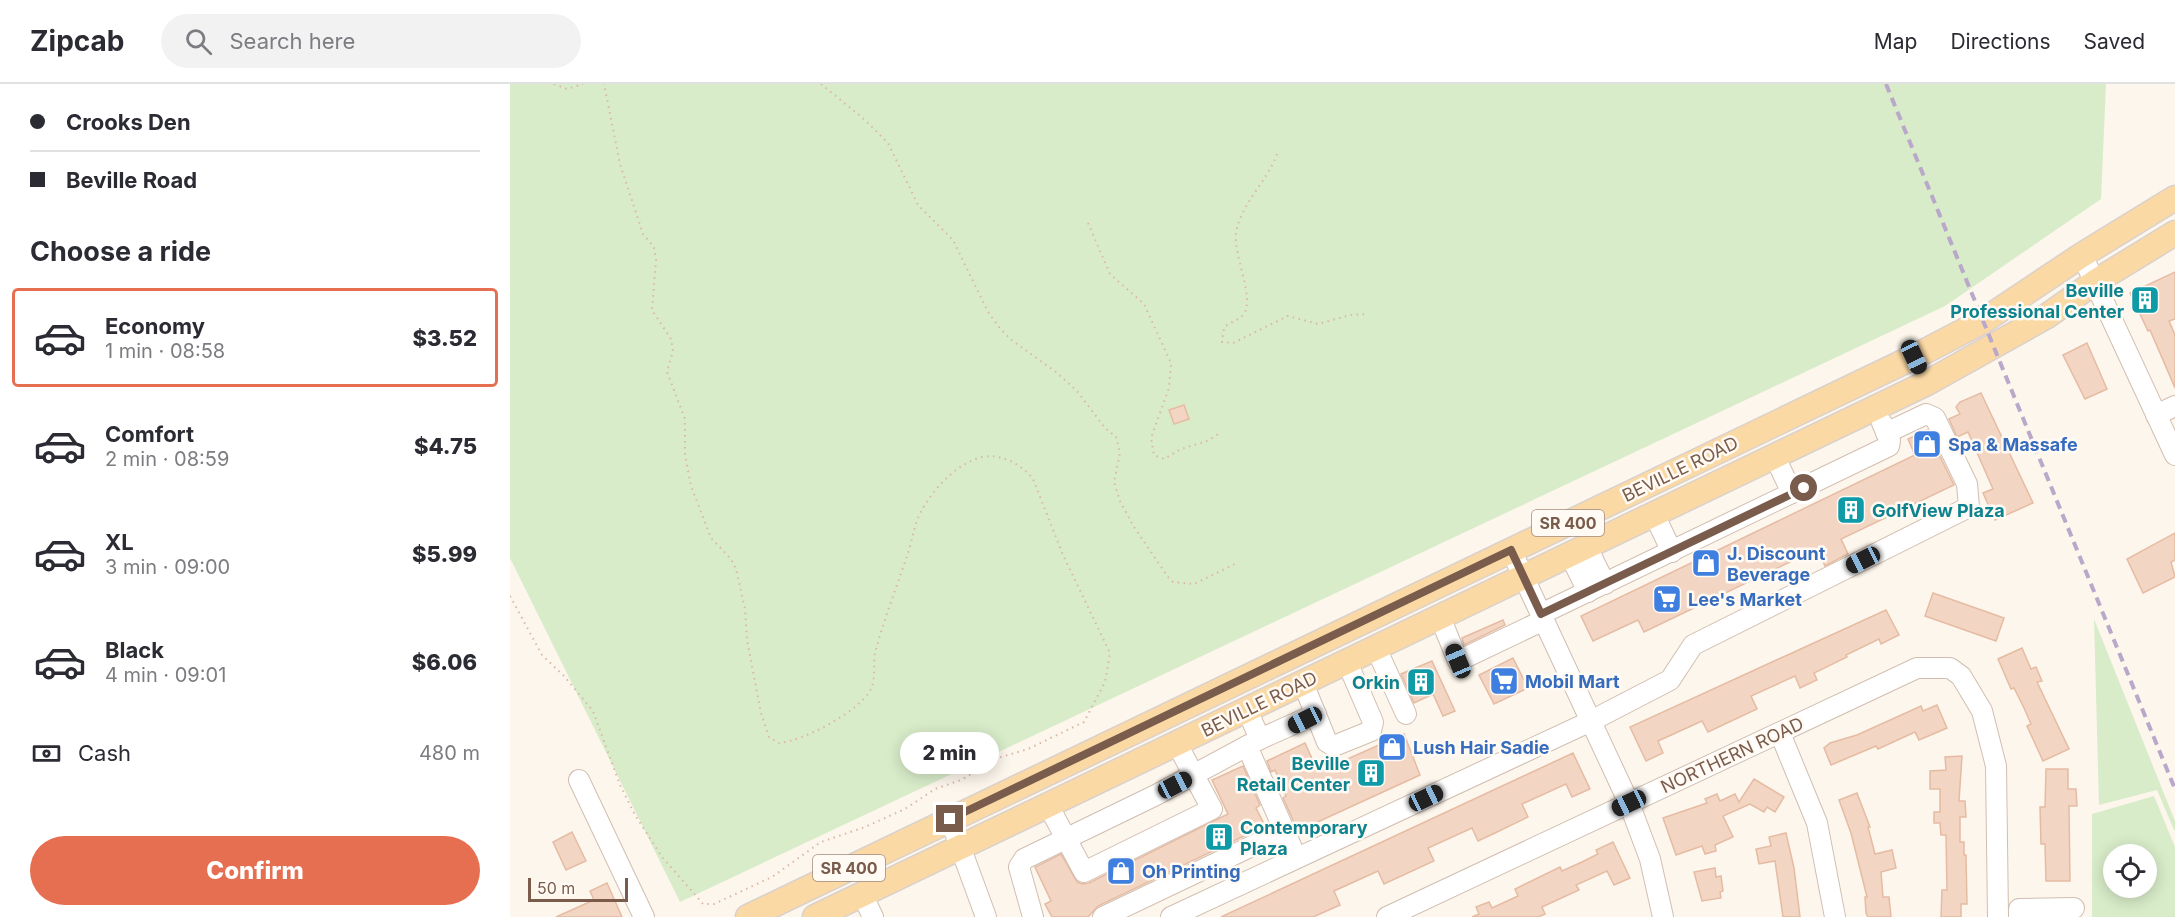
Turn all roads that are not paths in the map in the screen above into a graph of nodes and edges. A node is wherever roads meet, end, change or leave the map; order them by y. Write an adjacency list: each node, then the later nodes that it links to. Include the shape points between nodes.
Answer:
1 (2175, 198): 3 (main road, BEVILLE ROAD / SR 400)
2 (2175, 233): 4 (main road, BEVILLE ROAD / SR 400)
3 (2082, 255): 4 (street); 5 (main road, BEVILLE ROAD / SR 400, via 1983,321)
4 (2095, 282): 6 (main road, BEVILLE ROAD / SR 400, via 2047,316); 9 (street)
5 (1914, 357): 6 (street); 15 (main road, BEVILLE ROAD / SR 400)
6 (1927, 383): 8 (main road, BEVILLE ROAD / SR 400)
7 (2175, 406): 9 (street)
8 (1875, 408): 10 (street); 12 (main road, BEVILLE ROAD / SR 400)
9 (2156, 415): 11 (street)
10 (1886, 433): 13 (street, via 1889,446); 29 (street, via 1926,414 1935,418 1967,484 1969,507 1693,645 1670,680)
11 (2175, 456)
12 (1775, 457): 13 (street); 14 (main road, BEVILLE ROAD / SR 400)
13 (1792, 493): 17 (street)
14 (1654, 514): 16 (main road, BEVILLE ROAD / SR 400); 17 (street)
15 (1511, 550): 18 (street); 25 (main road, BEVILLE ROAD / SR 400)
16 (1579, 551): 18 (main road, BEVILLE ROAD / SR 400); 19 (street)
17 (1672, 552): 19 (street)
18 (1524, 577): 20 (main road, BEVILLE ROAD / SR 400); 21 (street)
19 (1596, 588): 21 (street)
20 (1440, 617): 21 (street, via 1458,661); 22 (main road, BEVILLE ROAD / SR 400)
21 (1542, 617): 29 (street)
22 (1376, 648): 23 (main road, BEVILLE ROAD / SR 400); 28 (street)
23 (1347, 662): 24 (main road, BEVILLE ROAD / SR 400); 27 (street, via 1373,722 1371,731 1334,746 1327,742)
24 (1303, 683): 26 (main road, BEVILLE ROAD / SR 400); 27 (street)
25 (1227, 686): 26 (street); 37 (main road, BEVILLE ROAD / SR 400)
26 (1244, 711): 31 (street); 32 (main road, BEVILLE ROAD / SR 400)
27 (1316, 714): 31 (street)
28 (1406, 714)
29 (1591, 721): 35 (street); 40 (street)
30 (1780, 734): 35 (street, NORTHERN ROAD); 53 (street, via 1817,823); 54 (street, NORTHERN ROAD, via 1917,668 1950,668 1961,676 1982,711 1996,766)
31 (1254, 743): 33 (street); 40 (street)
32 (1177, 744): 33 (street); 36 (main road, BEVILLE ROAD / SR 400)
33 (1194, 775): 38 (street); 38 (street, via 1212,809 1084,872)
34 (579, 780): 43 (street)
35 (1629, 803): 51 (street, NORTHERN ROAD); 52 (street, via 1650,859)
36 (1048, 805): 38 (street); 39 (main road, BEVILLE ROAD / SR 400)
37 (950, 819): 39 (street); 44 (main road, BEVILLE ROAD / SR 400)
38 (1066, 839): 48 (street, via 1024,859 1019,867)
39 (961, 847): 41 (main road, BEVILLE ROAD / SR 400); 47 (street)
40 (1293, 860): 49 (street, via 1278,837 1273,836); 50 (street)
41 (862, 894): 45 (main road, BEVILLE ROAD / SR 400); 46 (street)
42 (2074, 908): 55 (street, via 2019,909)
43 (644, 917)
44 (748, 917)
45 (815, 917)
46 (873, 917)
47 (986, 917)
48 (1033, 917)
49 (1103, 917)
50 (1171, 917)
51 (1387, 917)
52 (1664, 917)
53 (1835, 917)
54 (1998, 917)
55 (2019, 917)

